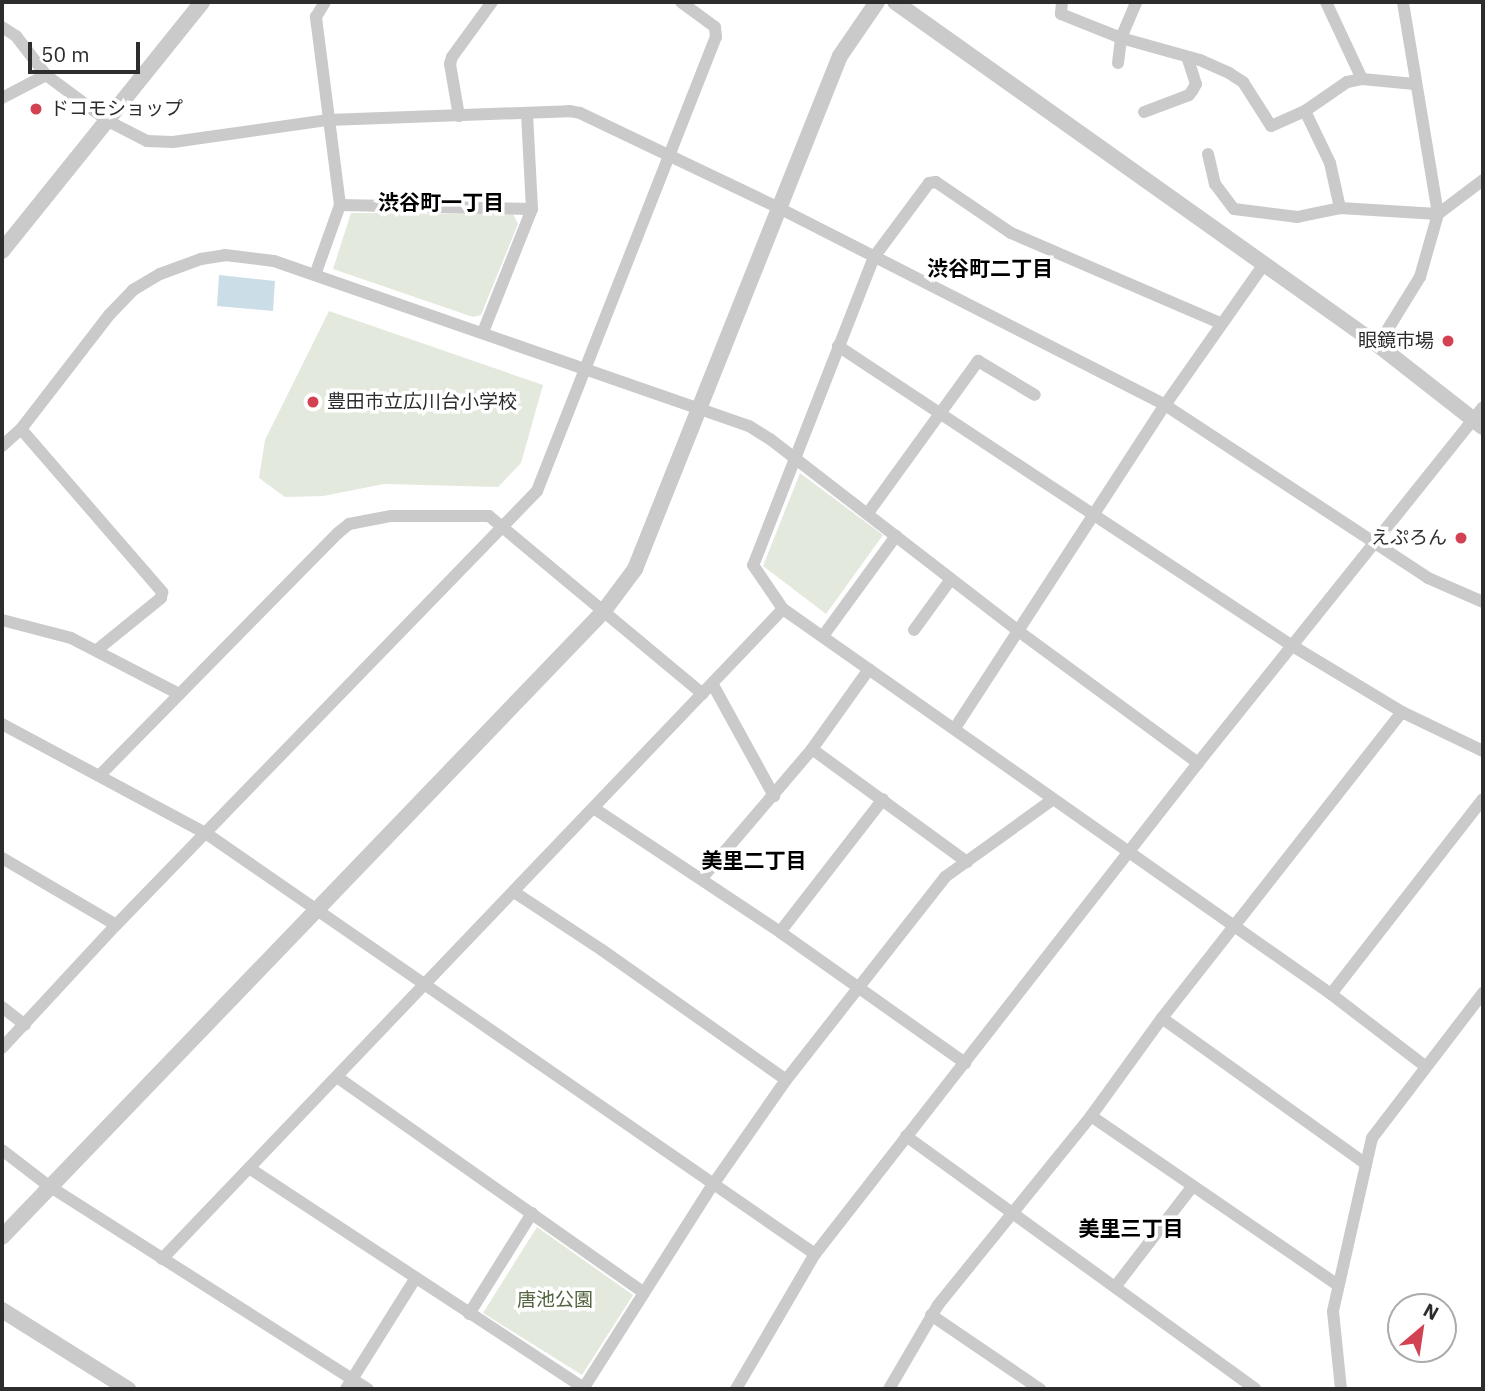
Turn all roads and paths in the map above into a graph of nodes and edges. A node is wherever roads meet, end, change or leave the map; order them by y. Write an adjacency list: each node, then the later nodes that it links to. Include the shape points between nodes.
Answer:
1 (202, 2): 24 (street)
2 (325, 2): 23 (street, via 316,17)
3 (492, 2): 22 (street, via 450,64)
4 (681, 2): 26 (street, via 717,32)
5 (877, 2): 29 (street, via 840,56)
6 (895, 2): 35 (street)
7 (1062, 2): 12 (street, via 1061,14)
8 (1136, 2): 12 (street)
9 (1325, 2): 16 (street)
10 (1403, 2): 17 (street)
11 (2, 27): 15 (street, via 16,36)
12 (1121, 38): 13 (street); 14 (street)
13 (1187, 57): 19 (street, via 1243,82 1271,126); 20 (street, via 1196,84 1189,95)
14 (1118, 63)
15 (46, 75): 18 (street); 24 (street)
16 (1362, 79): 17 (street); 19 (street, via 1348,82)
17 (1415, 83): 32 (street)
18 (2, 98)
19 (1305, 111): 30 (street, via 1330,163)
20 (1144, 112)
21 (527, 113): 22 (street); 26 (street, via 580,113); 31 (street)
22 (460, 116): 23 (street)
23 (328, 120): 24 (street, via 161,142 147,141); 28 (street)
24 (108, 121): 33 (street)
25 (1208, 154): 30 (street, via 1215,184 1234,209 1297,216)
26 (670, 157): 29 (street); 41 (street)
27 (1483, 180): 32 (street)
28 (340, 205): 31 (street); 36 (street)
29 (779, 208): 34 (street); 44 (street)
30 (1340, 208): 32 (street)
31 (532, 209): 38 (street)
32 (1438, 214): 39 (street, via 1420,277)
33 (2, 251)
34 (874, 257): 37 (street, via 929,183 936,182 1011,233); 40 (street); 43 (street)
35 (1264, 264): 37 (street); 39 (street)
36 (315, 275): 38 (street); 48 (street, via 274,261 225,255 160,274 122,300)
37 (1220, 323): 43 (street)
38 (483, 332): 41 (street)
39 (1378, 345): 47 (street)
40 (838, 346): 46 (street); 50 (street)
41 (585, 370): 44 (street); 53 (street, via 537,491)
42 (1035, 395): 46 (street, via 978,361)
43 (1165, 405): 52 (street); 55 (street)
44 (698, 407): 50 (street, via 748,426); 59 (street, via 635,569)
45 (1483, 407): 47 (street)
46 (941, 413): 51 (street); 52 (street)
47 (1478, 423): 55 (street)
48 (21, 429): 49 (street); 65 (street, via 162,592 161,598)
49 (2, 446)
50 (793, 459): 51 (street); 58 (street, via 753,565)
51 (868, 513): 54 (street)
52 (1093, 515): 62 (street); 64 (street)
53 (503, 528): 59 (street); 68 (street, via 489,516 468,513 391,516 349,524); 82 (street)
54 (896, 536): 56 (street); 63 (street)
55 (1372, 543): 57 (street, via 1428,578); 64 (street)
56 (951, 579): 61 (street); 62 (street)
57 (1483, 602)
58 (783, 609): 63 (street); 67 (street)
59 (603, 612): 69 (street); 88 (street)
60 (2, 620): 65 (street, via 71,638)
61 (914, 630)
62 (1017, 630): 72 (street); 75 (street)
63 (823, 636): 66 (street)
64 (1291, 646): 70 (street); 75 (street)
65 (97, 650): 68 (street)
66 (869, 669): 72 (street); 73 (street)
67 (713, 685): 69 (street); 77 (street)
68 (179, 694): 76 (street)
69 (703, 694): 81 (street)
70 (1402, 712): 74 (street); 90 (street)
71 (2, 724): 76 (street)
72 (955, 727): 80 (street)
73 (812, 749): 77 (street); 78 (street)
74 (1483, 751)
75 (1198, 763): 83 (street)
76 (100, 775): 82 (street)
77 (774, 796): 86 (street)
78 (883, 799): 85 (street); 91 (street)
79 (1483, 799): 95 (street)
80 (1052, 800): 83 (street); 85 (street)
81 (595, 808): 86 (street); 87 (street)
82 (207, 834): 88 (street); 89 (street)
83 (1129, 853): 90 (street); 100 (street)
84 (2, 858): 89 (street)
85 (967, 862): 93 (street, via 945,877)
86 (702, 878): 91 (street)
87 (514, 892): 92 (street); 103 (street)
88 (316, 907): 92 (street); 109 (street)
89 (116, 925): 98 (street)
90 (1234, 926): 95 (street); 97 (street)
91 (780, 932): 93 (street)
92 (425, 983): 102 (street); 110 (street)
93 (857, 987): 100 (street); 103 (street)
94 (1483, 993): 101 (street)
95 (1331, 995): 101 (street)
96 (2, 1007): 98 (street)
97 (1162, 1018): 104 (street); 107 (street)
98 (25, 1025): 99 (street)
99 (2, 1048)
100 (965, 1063): 105 (street)
101 (1425, 1066): 107 (street, via 1375,1130)
102 (337, 1077): 108 (street); 112 (street)
103 (786, 1080): 110 (street)
104 (1091, 1116): 111 (street); 113 (street)
105 (906, 1136): 113 (street); 115 (street)
106 (2, 1150): 109 (street)
107 (1366, 1164): 118 (street)
108 (249, 1168): 116 (street); 117 (street)
109 (48, 1186): 114 (street); 116 (street)
110 (712, 1186): 115 (street); 120 (street)
111 (1192, 1187): 118 (street); 119 (street)
112 (532, 1213): 120 (street); 122 (street)
113 (1011, 1214): 119 (street); 123 (street)
114 (2, 1237)
115 (815, 1254): 129 (street)
116 (162, 1259): 124 (street)
117 (415, 1279): 122 (street); 124 (street)
118 (1338, 1285): 133 (street, via 1333,1311)
119 (1115, 1287): 132 (street)
120 (644, 1293): 128 (street)
121 (2, 1310): 126 (street)
122 (469, 1314): 128 (street)
123 (932, 1315): 125 (street); 130 (street)
124 (349, 1384): 127 (street)
125 (1026, 1385): 131 (street)
126 (128, 1389)
127 (368, 1389)
128 (584, 1389)
129 (736, 1389)
130 (889, 1389)
131 (1040, 1389)
132 (1255, 1389)
133 (1340, 1389)

